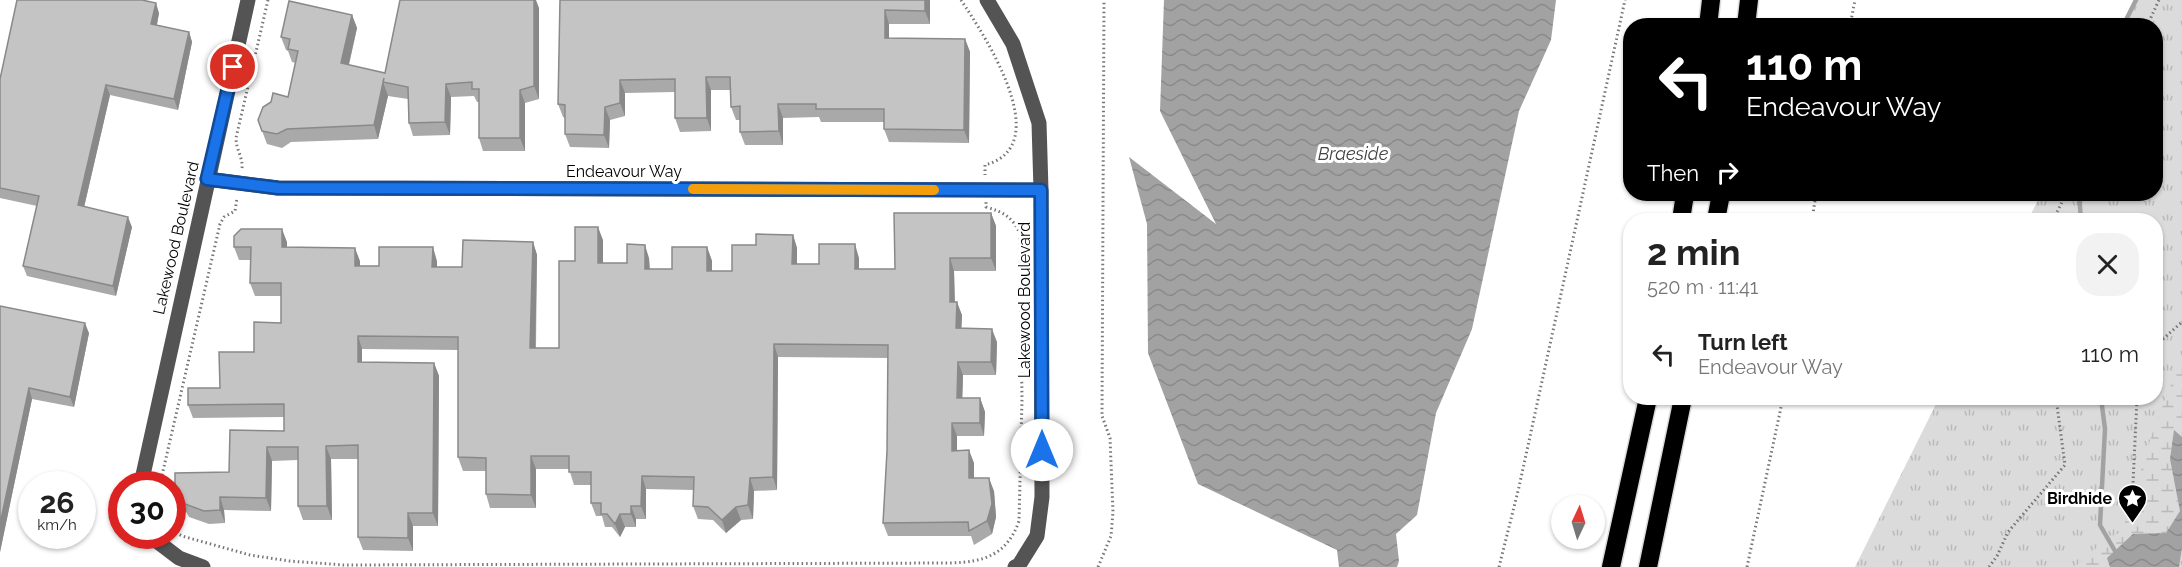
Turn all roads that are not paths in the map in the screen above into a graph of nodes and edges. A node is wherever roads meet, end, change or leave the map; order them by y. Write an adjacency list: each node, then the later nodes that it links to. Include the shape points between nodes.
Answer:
1 (248, 0): 7 (street, Lakewood Boulevard)
2 (987, 0): 8 (street, Lakewood Boulevard, via 1014,44 1038,123)
3 (1710, 0): 5 (highway)
4 (1749, 0): 6 (highway)
5 (1709, 18)
6 (1747, 18)
7 (207, 179): 8 (street, Endeavour Way, via 278,188); 11 (street, Lakewood Boulevard)
8 (1041, 190): 14 (street, Lakewood Boulevard, via 1042,497 1037,536)
9 (1646, 405): 15 (highway)
10 (1682, 405): 16 (highway)
11 (144, 471)
12 (167, 549): 13 (street)
13 (203, 567)
14 (1015, 567)
15 (1611, 567)
16 (1648, 567)

